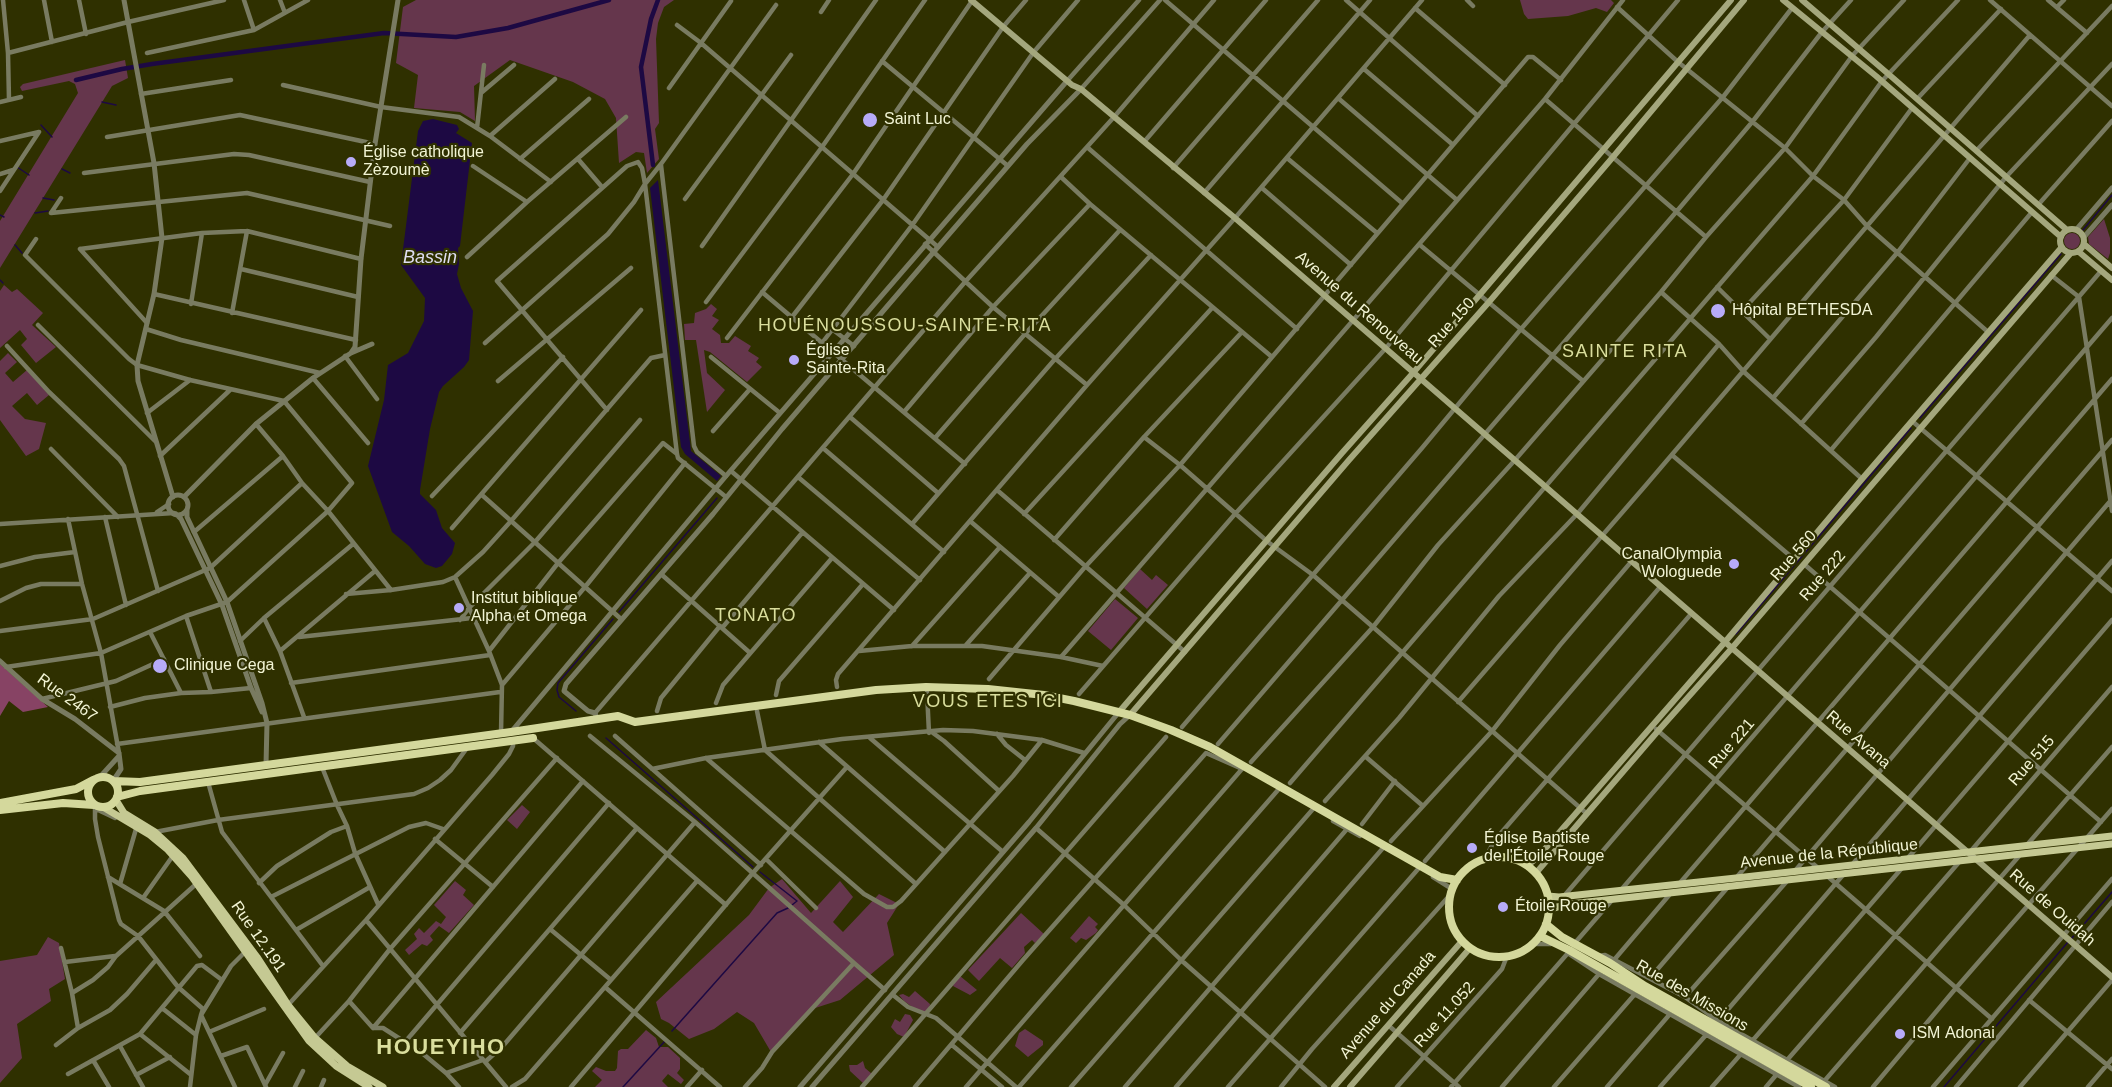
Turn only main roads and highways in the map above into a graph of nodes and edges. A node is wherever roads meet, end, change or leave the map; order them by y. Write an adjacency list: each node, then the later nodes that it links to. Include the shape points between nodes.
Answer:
1 (1731, 0): 14 (main road, Rue 150)
2 (1744, 0): 15 (main road, Rue 150, via 1613,158)
3 (1783, 0): 7 (main road)
4 (1802, 0): 6 (main road)
5 (972, 1): 14 (main road, Avenue du Renouveau, via 1235,218)
6 (2067, 230): 7 (main road); 8 (main road, via 2076,230)
7 (2061, 237): 9 (main road)
8 (2084, 241): 10 (main road); 12 (main road)
9 (2061, 248): 11 (main road); 18 (main road, Rue 560)
10 (2079, 252): 11 (main road); 13 (main road)
11 (2070, 254): 19 (main road, Rue 560)
12 (2111, 264)
13 (2112, 280)
14 (1413, 373): 15 (main road, Avenue du Renouveau); 16 (main road, Rue 150)
15 (1420, 379): 17 (main road, Rue 150); 18 (main road, Avenue du Renouveau)
16 (1342, 453): 17 (main road); 20 (main road, Rue 150)
17 (1349, 460): 21 (main road, Rue 150)
18 (1725, 642): 19 (main road, Avenue du Renouveau); 34 (main road, Rue 560)
19 (1732, 648): 32 (main road, Rue Avana); 35 (main road, Rue 560)
20 (1119, 712): 21 (highway); 22 (highway, via 1025,693 926,687 635,722 618,716 596,716)
21 (1130, 715): 36 (highway, via 1210,747 1440,877)
22 (512, 736): 23 (highway); 25 (highway, via 501,733 140,782); 26 (highway, via 467,746 140,791)
23 (533, 738)
24 (96, 779): 25 (highway); 27 (highway, via 76,789); 28 (highway, via 88,792 90,801)
25 (113, 781): 26 (highway, via 118,789)
26 (116, 799): 28 (highway, via 111,805); 46 (main road, Rue 12.191, via 124,813 172,846 196,874 315,1038 347,1066)
27 (0, 803)
28 (98, 807): 29 (highway, via 71,802); 45 (main road, Rue 12.191, via 150,835 167,849 309,1041 336,1066)
29 (0, 812)
30 (2112, 836): 32 (main road, Avenue de la République)
31 (2112, 844): 33 (main road, Avenue de la République)
32 (1968, 852): 33 (main road, Rue de Ouidah); 37 (main road, Avenue de la République)
33 (1975, 859): 38 (main road, Avenue de la République); 43 (main road, Rue de Ouidah)
34 (1527, 866): 35 (highway); 36 (highway, via 1509,858 1488,858 1468,867)
35 (1536, 873): 37 (highway)
36 (1457, 880): 41 (highway, via 1451,892 1450,918)
37 (1548, 896): 38 (highway)
38 (1549, 909): 39 (highway)
39 (1546, 924): 40 (highway); 44 (highway, Rue des Missions, via 1556,934)
40 (1540, 936): 42 (highway, via 1523,951 1507,956 1491,956); 49 (highway, Rue des Missions)
41 (1462, 941): 42 (highway); 47 (main road, Avenue du Canada)
42 (1470, 948): 48 (main road, Avenue du Canada)
43 (2112, 979)
44 (1823, 1085)
45 (369, 1087)
46 (382, 1087)
47 (1334, 1087)
48 (1350, 1087)
49 (1811, 1087)

